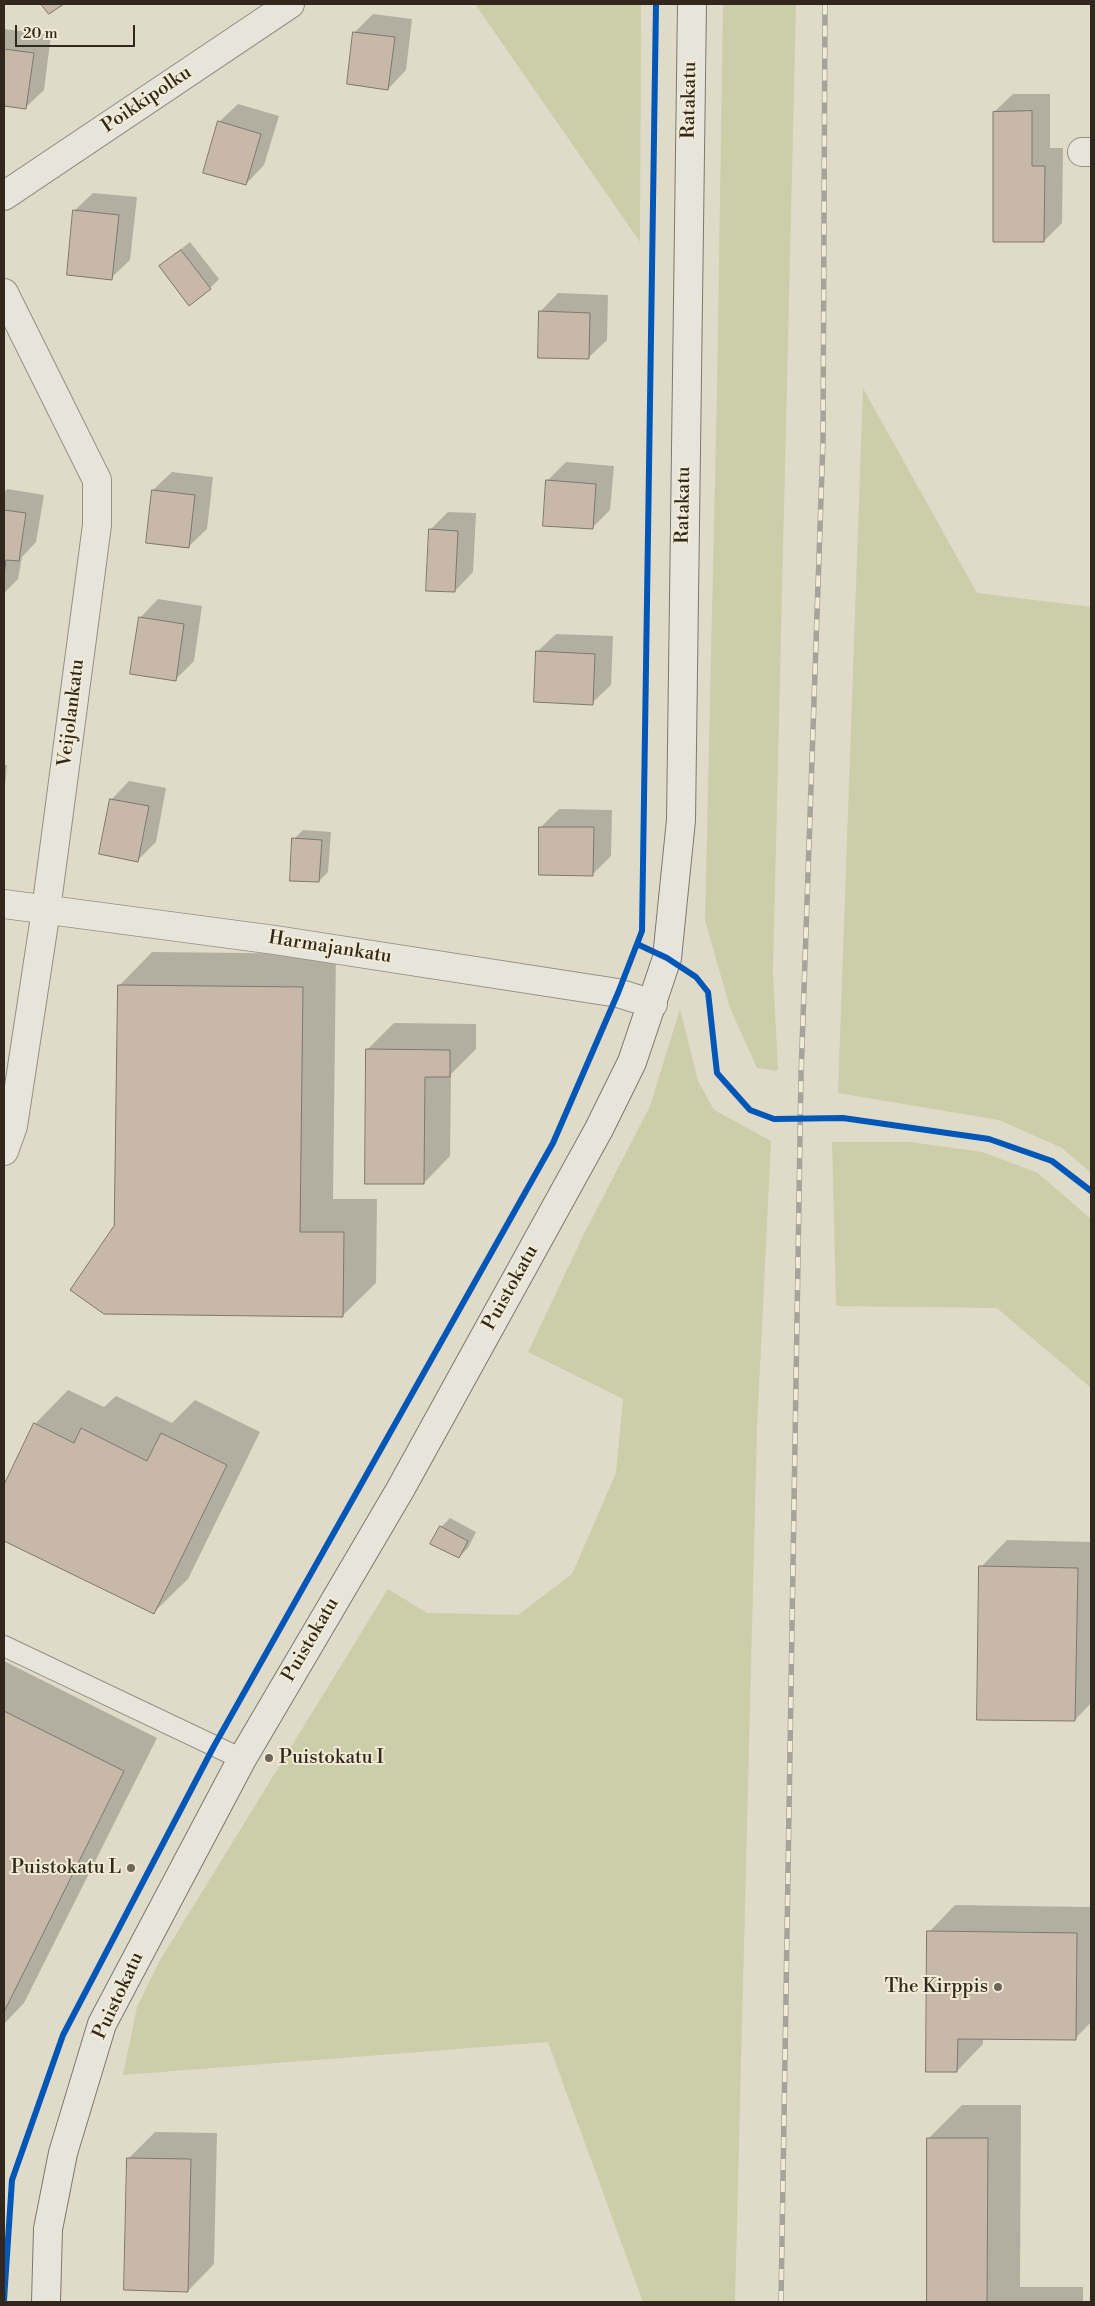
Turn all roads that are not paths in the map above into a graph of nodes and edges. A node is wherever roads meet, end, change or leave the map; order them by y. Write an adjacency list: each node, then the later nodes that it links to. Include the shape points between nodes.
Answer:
1 (290, 4): 3 (street, Poikkipolku)
2 (692, 4): 7 (street, Ratakatu, via 681,820 668,958)
3 (4, 196)
4 (4, 293): 6 (street, Veijolankatu, via 97,480 97,525)
5 (4, 904): 6 (street, Harmajankatu)
6 (46, 910): 7 (street, Harmajankatu, via 294,942 618,993); 8 (street, Veijolankatu, via 12,1126)
7 (653, 1004): 10 (street, Puistokatu, via 632,1062 599,1128 400,1490)
8 (4, 1151)
9 (4, 1646): 10 (lane)
10 (242, 1759): 11 (street, Puistokatu, via 102,2024 64,2153 48,2229)
11 (46, 2302)

